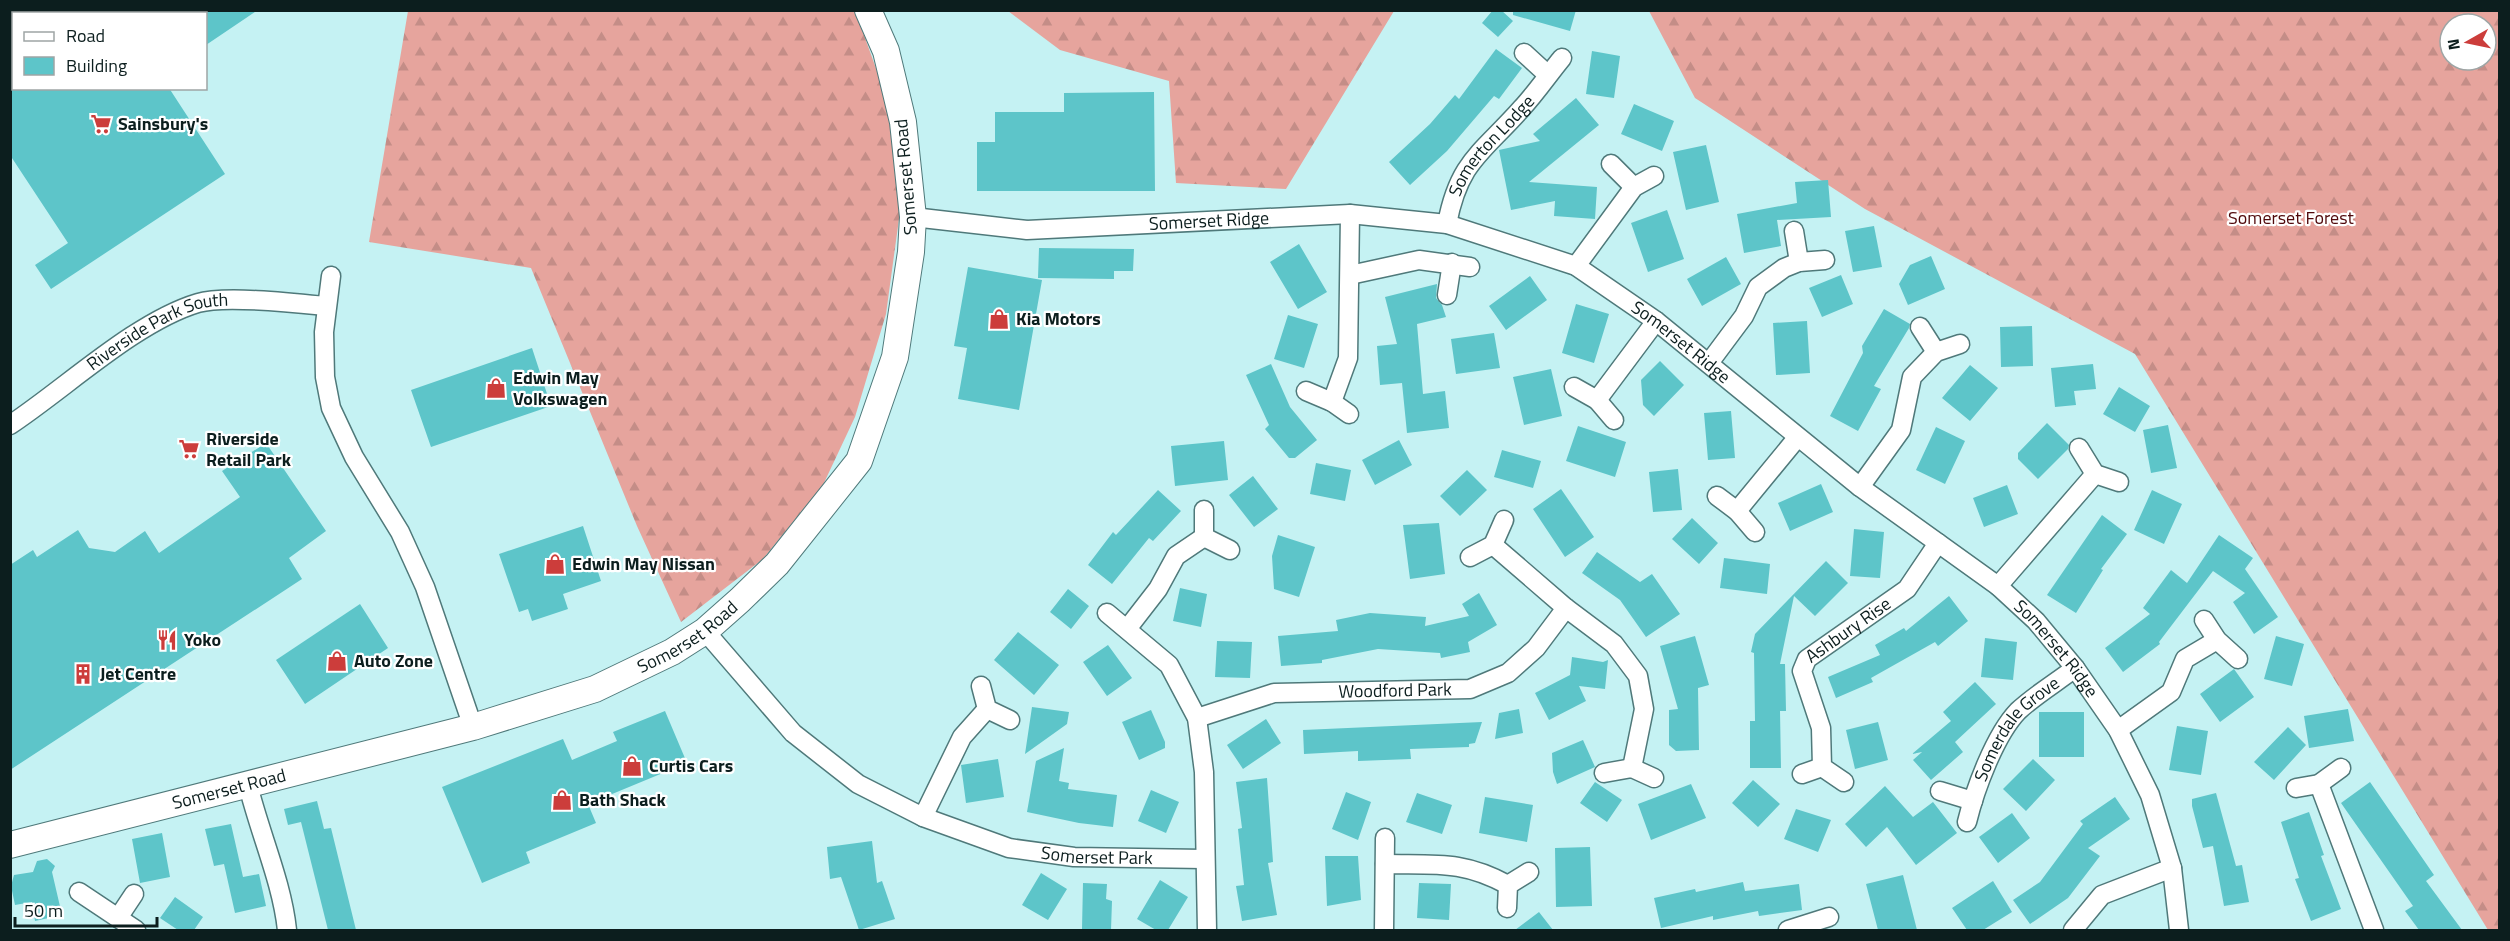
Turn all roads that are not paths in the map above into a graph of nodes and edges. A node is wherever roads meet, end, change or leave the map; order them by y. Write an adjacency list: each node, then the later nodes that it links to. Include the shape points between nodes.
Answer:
1 (868, 10): 9 (street, Somerset Road, via 886,51 903,122)
2 (1524, 53): 4 (street)
3 (1562, 58): 4 (street, Somerton Lodge)
4 (1548, 75): 10 (street, Somerton Lodge, via 1471,160 1453,194)
5 (1611, 164): 7 (street)
6 (1654, 177): 7 (street)
7 (1634, 187): 15 (street)
8 (1350, 214): 9 (street, Somerset Ridge, via 1027,230); 10 (street, Somerset Ridge); 17 (street)
9 (913, 217): 53 (street, Somerset Road, via 895,357 859,461 777,564)
10 (1447, 224): 15 (street, Somerset Ridge)
11 (1794, 231): 13 (street)
12 (1825, 260): 13 (street)
13 (1799, 262): 25 (street, via 1758,287 1744,316)
14 (1452, 263): 16 (street); 17 (street, via 1419,260); 19 (street)
15 (1576, 266): 21 (street, Somerset Ridge)
16 (1470, 267)
17 (1350, 275): 29 (street, via 1348,358)
18 (330, 276): 20 (street)
19 (1447, 295)
20 (325, 306): 32 (street, Riverside Park South, via 199,302 157,322 110,352); 61 (street, via 325,377 331,408 354,457 400,532 425,587)
21 (1656, 321): 25 (street, Somerset Ridge); 28 (street)
22 (1920, 327): 24 (street)
23 (1960, 344): 24 (street)
24 (1936, 352): 37 (street, via 1912,377 1900,430)
25 (1709, 363): 33 (street, Somerset Ridge)
26 (1574, 387): 28 (street)
27 (1306, 391): 29 (street)
28 (1597, 400): 31 (street)
29 (1332, 402): 30 (street)
30 (1349, 414)
31 (1614, 420)
32 (10, 425)
33 (1797, 438): 37 (street, Somerset Ridge); 40 (street)
34 (2079, 448): 35 (street)
35 (2095, 474): 36 (street); 48 (street)
36 (2120, 482)
37 (1860, 487): 44 (street, Somerset Ridge)
38 (1717, 496): 40 (street)
39 (1204, 510): 43 (street)
40 (1737, 512): 42 (street)
41 (1504, 520): 45 (street)
42 (1755, 532)
43 (1204, 537): 46 (street); 52 (street, via 1176,556 1158,589)
44 (1938, 543): 48 (street, Somerset Ridge); 63 (street, Ashbury Rise, via 1907,589 1807,659 1802,671 1821,728)
45 (1493, 545): 47 (street); 49 (street)
46 (1230, 550)
47 (1470, 557)
48 (1998, 586): 56 (street, Somerset Ridge, via 2036,621)
49 (1566, 608): 59 (street, Woodford Park, via 1536,648 1508,672 1470,689 1274,693); 64 (street, via 1614,644 1638,676 1644,709)
50 (1107, 613): 52 (street)
51 (2204, 620): 54 (street)
52 (1127, 629): 59 (street, via 1169,665)
53 (705, 631): 61 (street, Somerset Road, via 672,652 595,689); 75 (street, Somerset Park, via 793,733 858,784)
54 (2217, 640): 55 (street); 62 (street, via 2185,659 2171,692)
55 (2238, 659)
56 (2075, 668): 62 (street, Somerset Ridge); 74 (street, Somerdale Grove, via 2018,712 1998,741)
57 (981, 686): 58 (street)
58 (987, 709): 60 (street); 75 (street, via 962,736)
59 (1197, 718): 79 (street, via 1204,772)
60 (1010, 720)
61 (473, 727): 71 (street, Somerset Road)
62 (2118, 730): 81 (street, Somerset Ridge, via 2150,795)
63 (1821, 766): 67 (street); 69 (street)
64 (1632, 768): 66 (street); 68 (street)
65 (2341, 768): 70 (street)
66 (1604, 773)
67 (1802, 774)
68 (1654, 778)
69 (1844, 782)
70 (2319, 784): 72 (street); 89 (street)
71 (248, 785): 78 (street, Somerset Road); 91 (street, via 284,901)
72 (2296, 788)
73 (1940, 791): 74 (street, Somerdale Grove)
74 (1973, 801): 76 (street, Somerdale Grove)
75 (923, 817): 79 (street, Somerset Park, via 1009,848 1074,857)
76 (1967, 822)
77 (1385, 838): 80 (street)
78 (10, 845)
79 (1204, 859): 92 (street)
80 (1385, 864): 83 (street, via 1459,865); 93 (street)
81 (2172, 868): 95 (street, via 2102,895); 96 (street, Somerset Ridge)
82 (1529, 872): 83 (street)
83 (1508, 885): 86 (street)
84 (79, 892): 88 (street)
85 (134, 894): 88 (street)
86 (1507, 908)
87 (1829, 917): 94 (street)
88 (118, 918): 90 (street)
89 (2368, 928)
90 (136, 930)
91 (287, 930)
92 (1207, 930)
93 (1384, 930)
94 (1788, 930)
95 (2073, 930)
96 (2179, 930)

